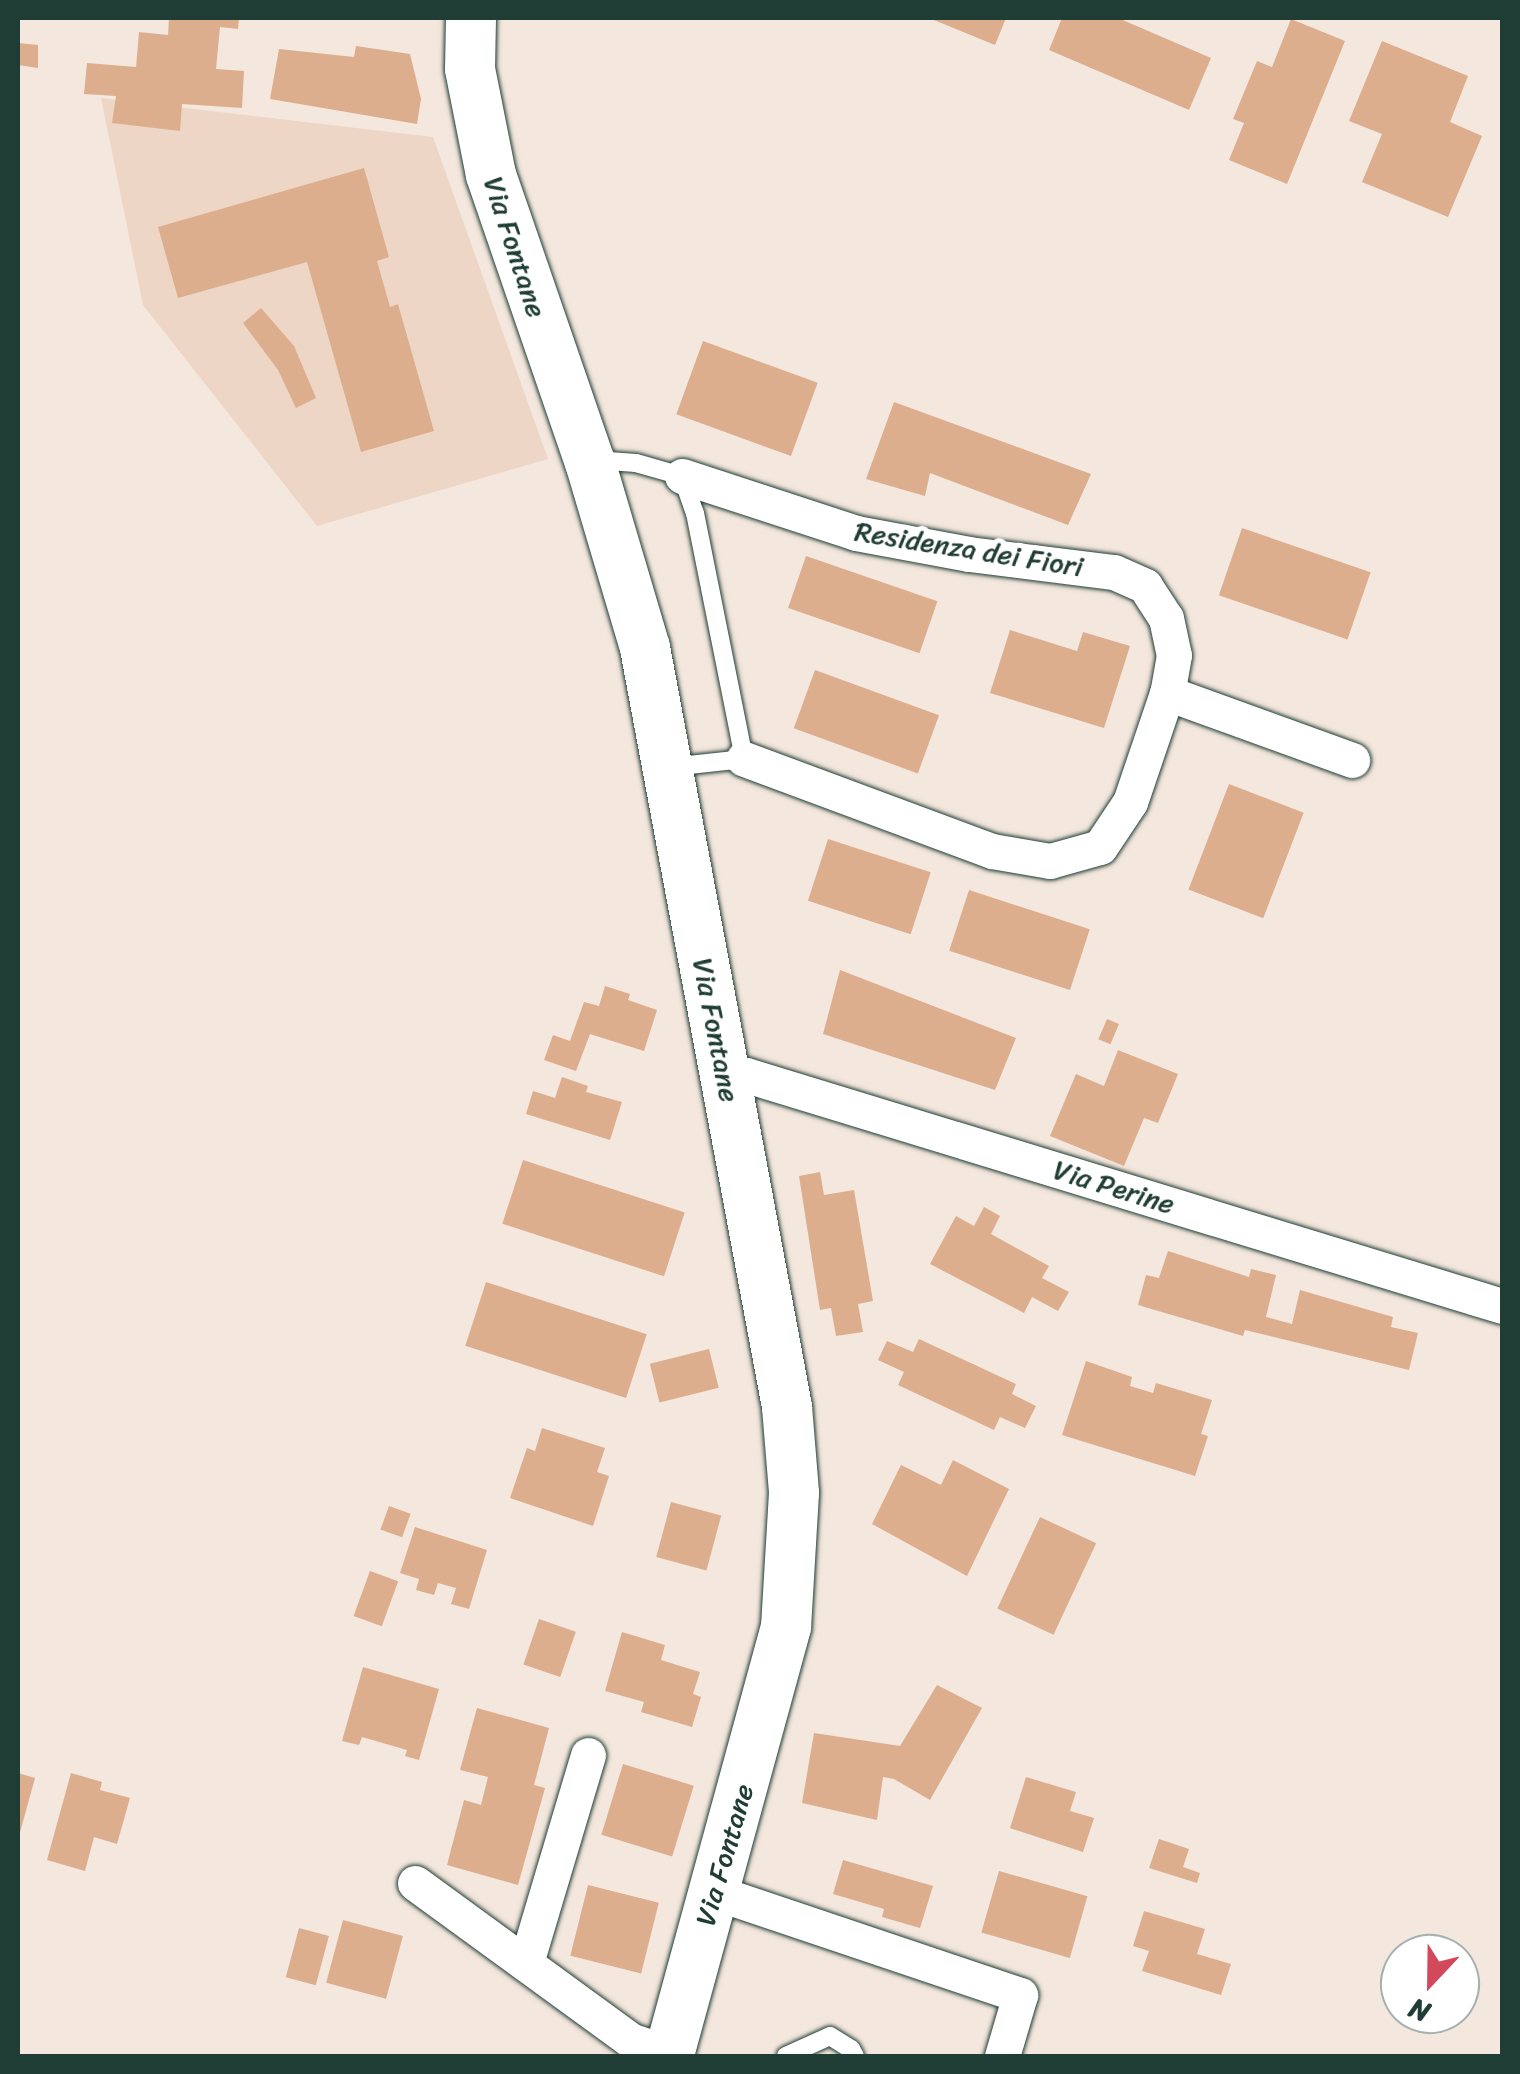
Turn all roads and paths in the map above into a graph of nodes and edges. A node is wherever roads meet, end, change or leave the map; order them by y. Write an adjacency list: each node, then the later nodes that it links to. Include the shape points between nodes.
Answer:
1 (471, 18): 2 (street, Via Fontane, via 472,87 491,175)
2 (590, 462): 3 (lane, via 604,458); 7 (street, Via Fontane, via 645,648)
3 (682, 476): 4 (street, Residenza dei Fiori, via 856,533 1114,572 1145,586 1166,618 1174,655); 5 (lane)
4 (1166, 693): 5 (street, Residenza dei Fiori, via 1130,802 1100,847 1050,862 992,852); 6 (street)
5 (744, 759): 7 (lane)
6 (1352, 760)
7 (668, 768): 8 (street, Via Fontane)
8 (725, 1080): 9 (street, Via Perine, via 746,1075); 12 (street, Via Fontane, via 787,1407 794,1530 786,1628)
9 (1502, 1306)
10 (588, 1755): 13 (street)
11 (415, 1883): 13 (street, Via Fontane)
12 (714, 1892): 14 (street, Via Fontane); 17 (street, via 1020,1996)
13 (526, 1963): 14 (street, Via Fontane, via 632,2041)
14 (669, 2055)
15 (786, 2056): 16 (lane, via 830,2036)
16 (855, 2056)
17 (1002, 2056)

